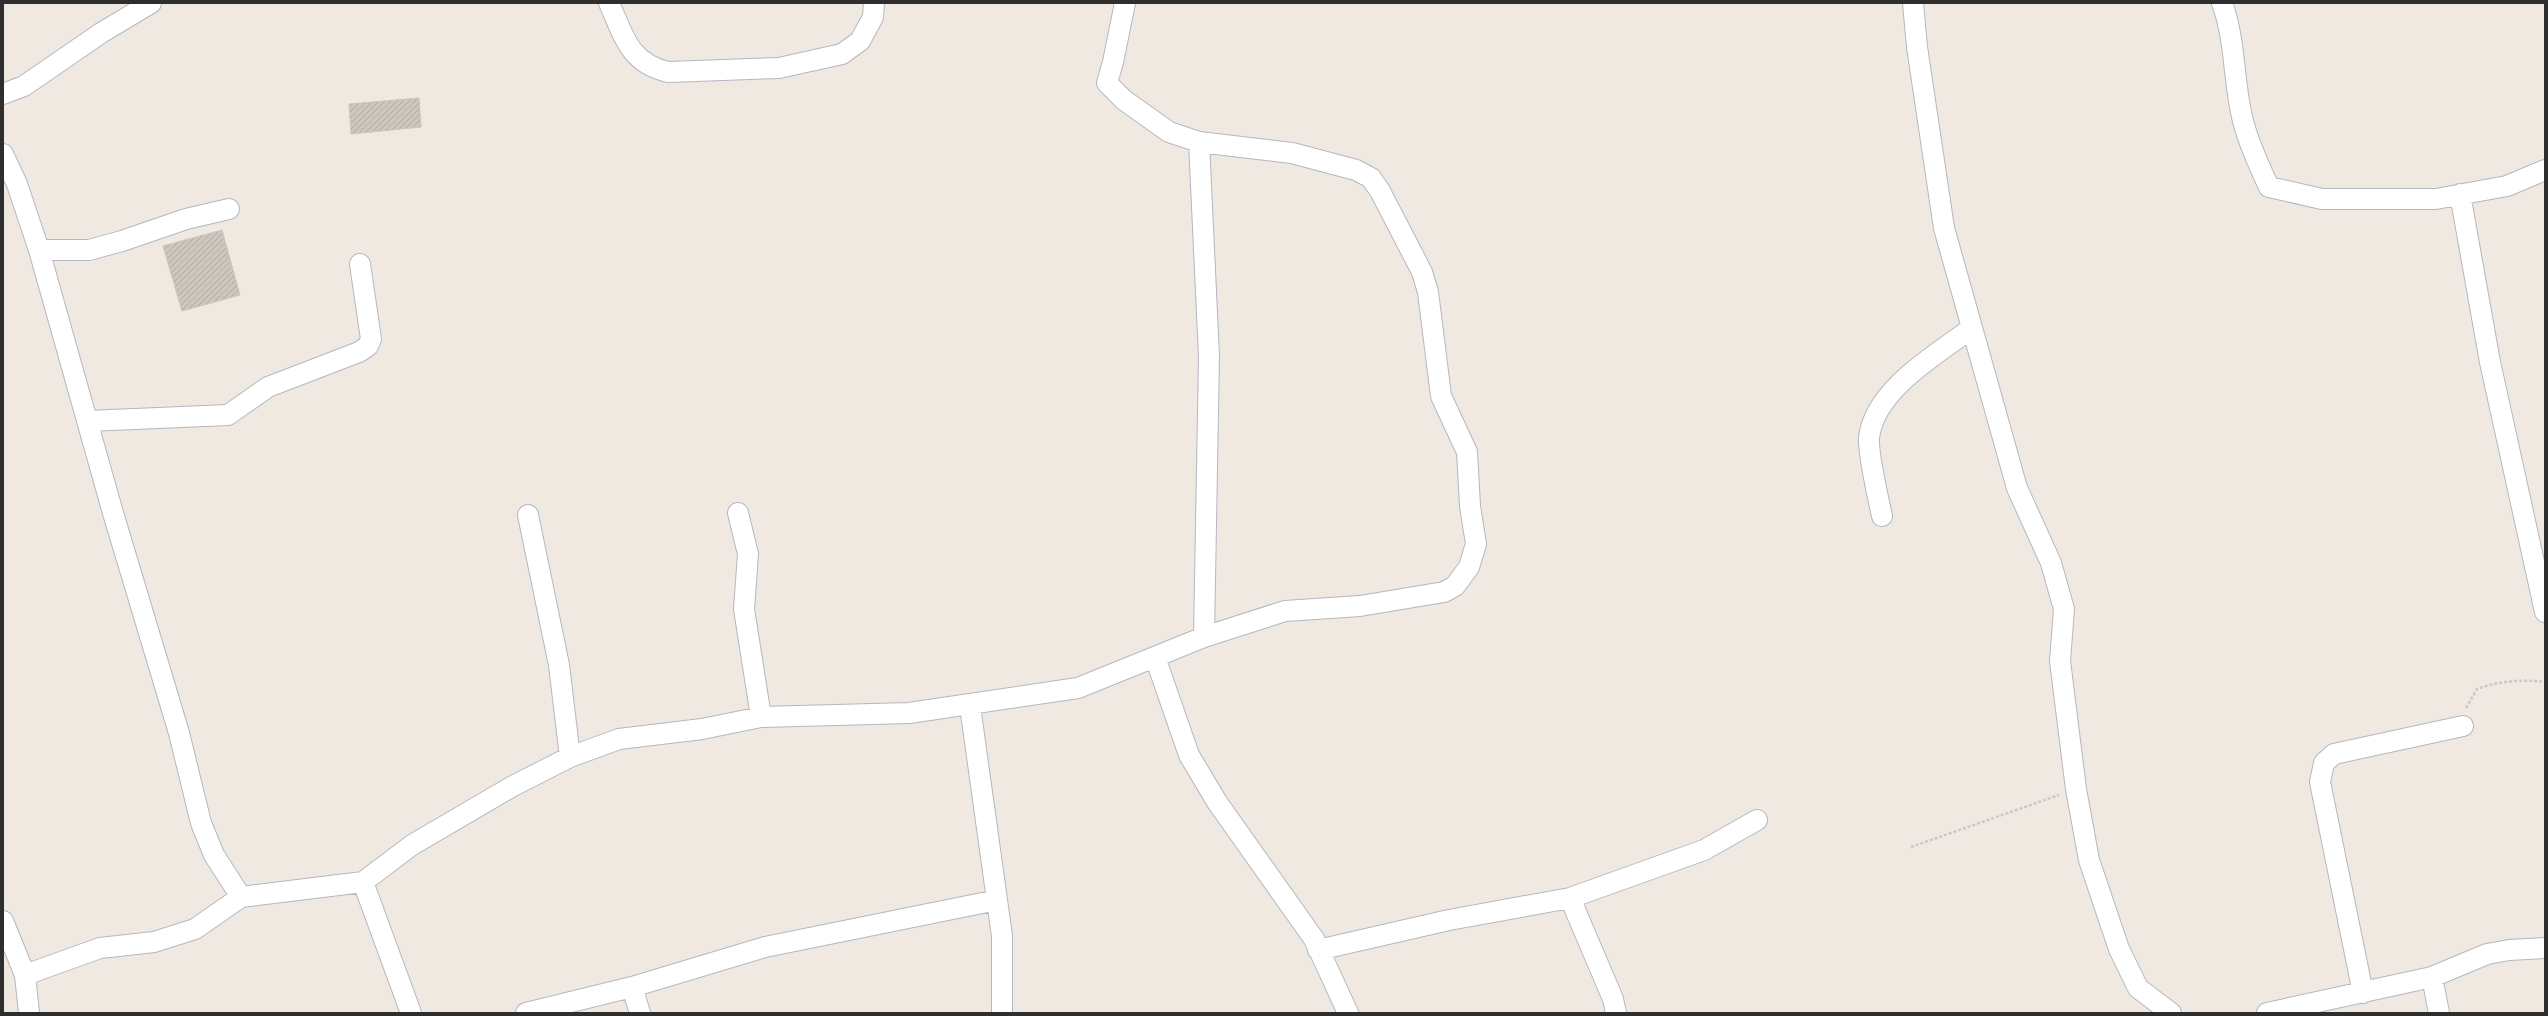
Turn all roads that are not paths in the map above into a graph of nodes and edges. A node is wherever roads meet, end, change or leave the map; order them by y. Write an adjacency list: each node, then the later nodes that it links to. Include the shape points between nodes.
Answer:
1 (150, 3): 7 (street, via 24,86)
2 (609, 3): 3 (street, via 630,48 640,61 651,68 668,72 779,68 842,54 860,41 873,17)
3 (874, 3)
4 (1125, 3): 8 (street, via 1106,83 1124,100 1169,132)
5 (1913, 3): 15 (street, via 1917,47 1944,228)
6 (2222, 3): 11 (street, via 2229,22 2243,120 2257,163 2269,187 2322,199 2436,199)
7 (3, 94)
8 (1199, 142): 21 (street, via 1209,356); 21 (street, via 1292,153 1356,170 1371,178 1413,252 1426,285 1441,396 1467,452 1470,506 1476,544 1469,567 1455,586 1444,592 1360,606 1285,611)
9 (3, 154): 13 (street, via 17,184)
10 (2545, 170): 11 (street, via 2507,186)
11 (2460, 194): 20 (street, via 2490,362)
12 (229, 209): 13 (street, via 186,219 89,250)
13 (39, 250): 16 (street)
14 (360, 264): 16 (street, via 371,339 368,346 358,352 268,387 228,415)
15 (1972, 328): 19 (street, via 1909,376 1887,398 1873,418 1869,439); 46 (street, via 2017,488 2051,563 2064,609 2060,660 2076,789 2089,860 2119,949 2138,988)
16 (88, 420): 29 (street, via 179,733 201,823 214,855)
17 (738, 513): 24 (street, via 748,554 744,609)
18 (528, 515): 26 (street, via 559,665)
19 (1882, 516)
20 (2545, 612)
21 (1204, 637): 22 (street)
22 (1155, 657): 23 (street, via 1078,688); 34 (street, via 1189,755 1218,802 1314,939)
23 (970, 706): 24 (street, via 908,714); 31 (street)
24 (761, 717): 26 (street, via 702,729 619,739)
25 (2463, 726): 38 (street, via 2334,754 2324,763 2320,782)
26 (570, 757): 28 (street, via 513,786 412,845)
27 (1757, 820): 30 (street, via 1704,850)
28 (363, 882): 29 (street); 40 (street)
29 (241, 897): 35 (street, via 195,929 154,942 100,948)
30 (1570, 898): 34 (street, via 1449,920); 45 (street, via 1613,999)
31 (997, 900): 37 (street, via 765,947); 43 (street, via 1002,936)
32 (3, 921): 35 (street)
33 (2545, 948): 36 (street, via 2487,954)
34 (1318, 950): 44 (street)
35 (25, 975): 39 (street)
36 (2432, 977): 38 (street); 48 (street)
37 (632, 987): 41 (street); 42 (street)
38 (2363, 993): 47 (street)
39 (29, 1013)
40 (411, 1013)
41 (526, 1013)
42 (640, 1013)
43 (1002, 1013)
44 (1348, 1013)
45 (1616, 1013)
46 (2171, 1013)
47 (2267, 1013)
48 (2438, 1013)

